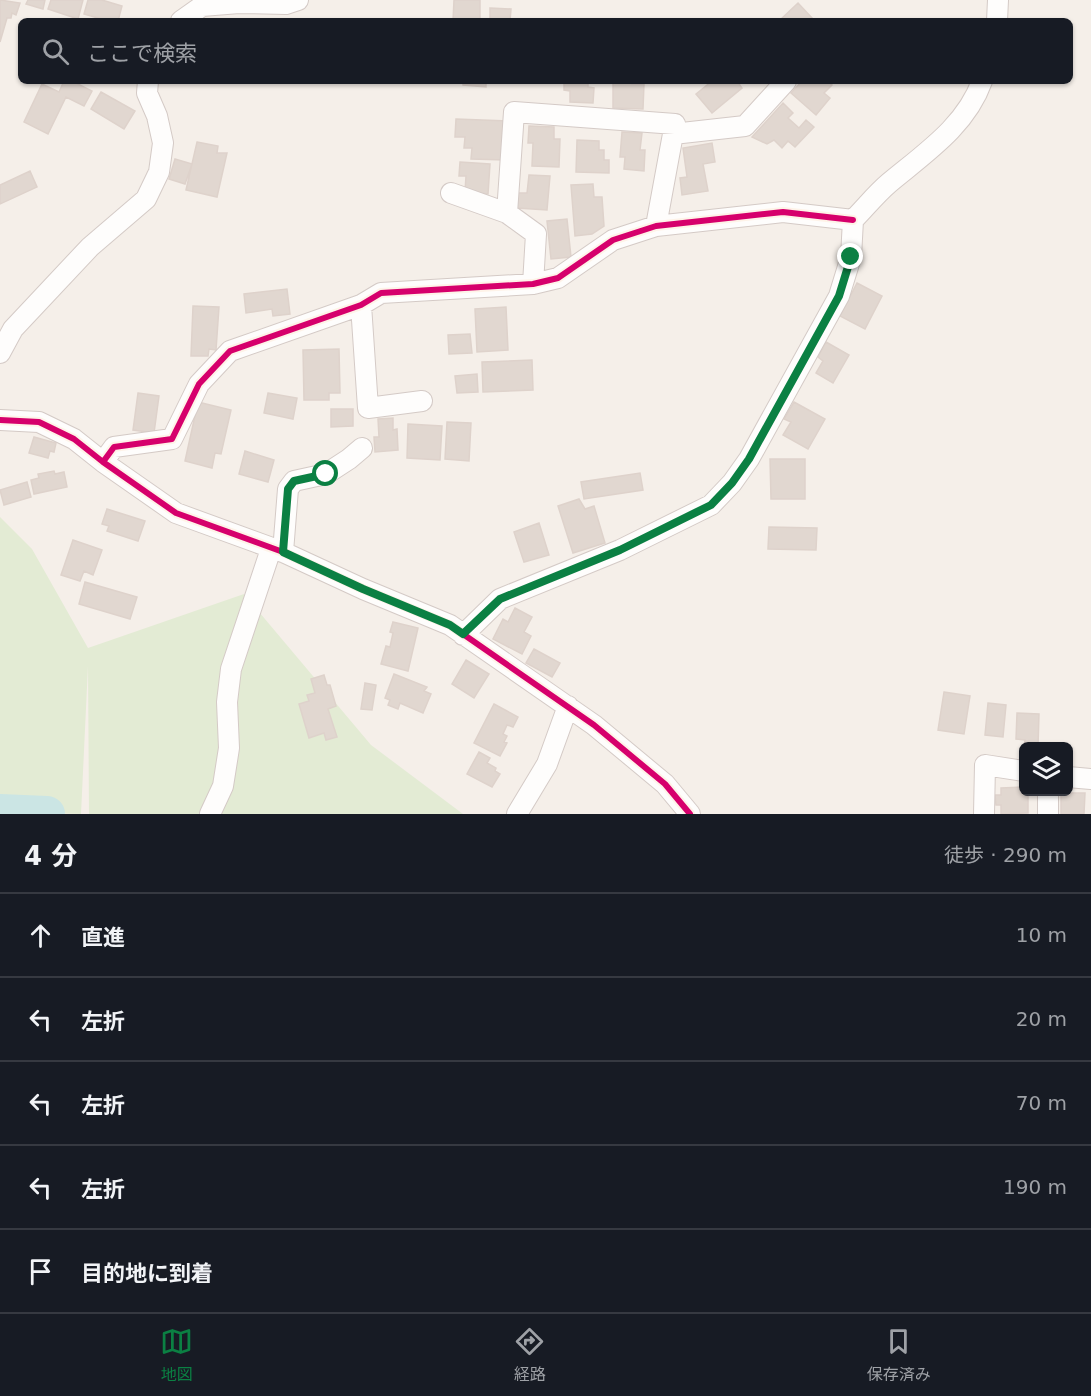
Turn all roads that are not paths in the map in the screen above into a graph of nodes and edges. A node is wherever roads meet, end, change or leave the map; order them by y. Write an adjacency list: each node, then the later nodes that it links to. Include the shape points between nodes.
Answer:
1 (298, 0): 3 (street)
2 (998, 0): 5 (street)
3 (240, 1): 4 (street, via 202,6)
4 (185, 18)
5 (997, 18)
6 (148, 84): 16 (street, via 163,143 159,172 146,199 90,247 13,329)
7 (783, 84): 9 (street, via 745,126)
8 (981, 84): 12 (street, via 976,99 946,137 887,185)
9 (673, 134): 11 (street, via 675,124 514,112); 13 (street)
10 (451, 193): 11 (street)
11 (507, 213): 14 (street, via 536,234)
12 (853, 220): 13 (street, via 783,212); 22 (street, via 851,257 839,296 732,483 711,505 620,550 500,599)
13 (656, 226): 14 (street, via 613,240 558,278)
14 (533, 284): 15 (street, via 381,293)
15 (361, 305): 17 (street, via 368,408); 20 (street, via 230,351 200,384 172,439 114,447)
16 (0, 353)
17 (422, 401)
18 (0, 420): 20 (street, via 39,422 74,439)
19 (362, 448): 21 (street, via 326,474 294,481 288,489)
20 (103, 462): 21 (street, via 176,513)
21 (277, 551): 22 (street); 28 (street, via 231,669 227,702 229,748 223,786)
22 (463, 634): 23 (street)
23 (568, 706): 29 (street, via 547,764); 30 (street, via 665,784)
24 (1019, 770): 31 (street, via 985,765)
25 (1073, 777): 26 (street)
26 (1091, 779)
27 (1048, 796): 32 (street)
28 (212, 811)
29 (517, 814)
30 (690, 814)
31 (984, 814)
32 (1047, 814)

